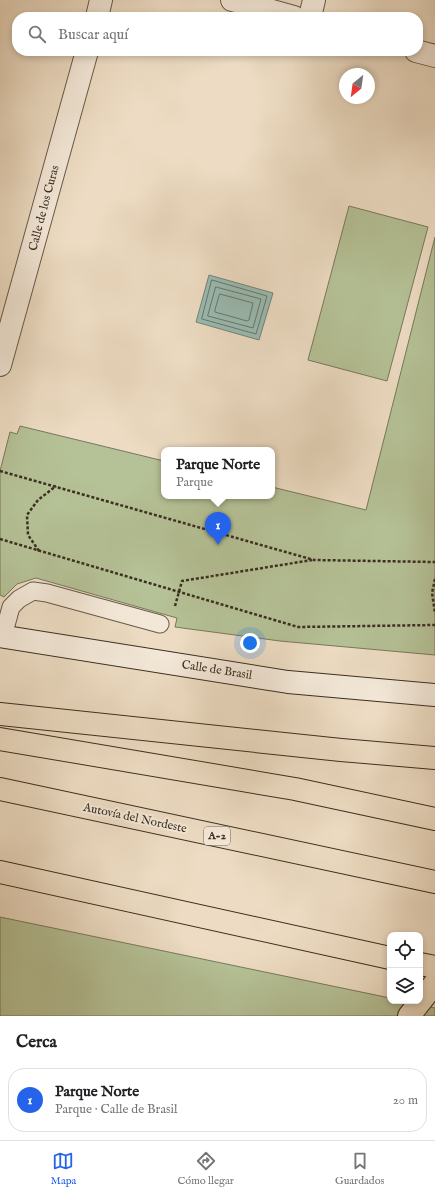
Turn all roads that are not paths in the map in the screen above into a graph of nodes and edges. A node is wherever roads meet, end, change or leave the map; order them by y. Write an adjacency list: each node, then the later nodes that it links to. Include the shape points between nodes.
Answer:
1 (101, 0): 4 (street)
2 (232, 0): 5 (street)
3 (314, 0): 6 (street)
4 (97, 12)
5 (276, 12)
6 (311, 12)
7 (423, 53): 9 (street)
8 (86, 56): 10 (street, Calle de los Curas)
9 (435, 56)
10 (1, 359)
11 (160, 624): 12 (lane, via 47,593 32,592 11,607)
12 (2, 636): 13 (street, Calle de Brasil, via 288,682)
13 (435, 695)
14 (0, 714): 16 (main road)
15 (0, 739): 18 (main road, via 295,789)
16 (435, 758)
17 (0, 789): 20 (main road, Autovía del Nordeste / A-2)
18 (435, 819)
19 (0, 872): 21 (main road)
20 (435, 882)
21 (387, 957)
22 (423, 965): 23 (main road)
23 (435, 967)
24 (435, 983): 25 (main road)
25 (409, 1016)

